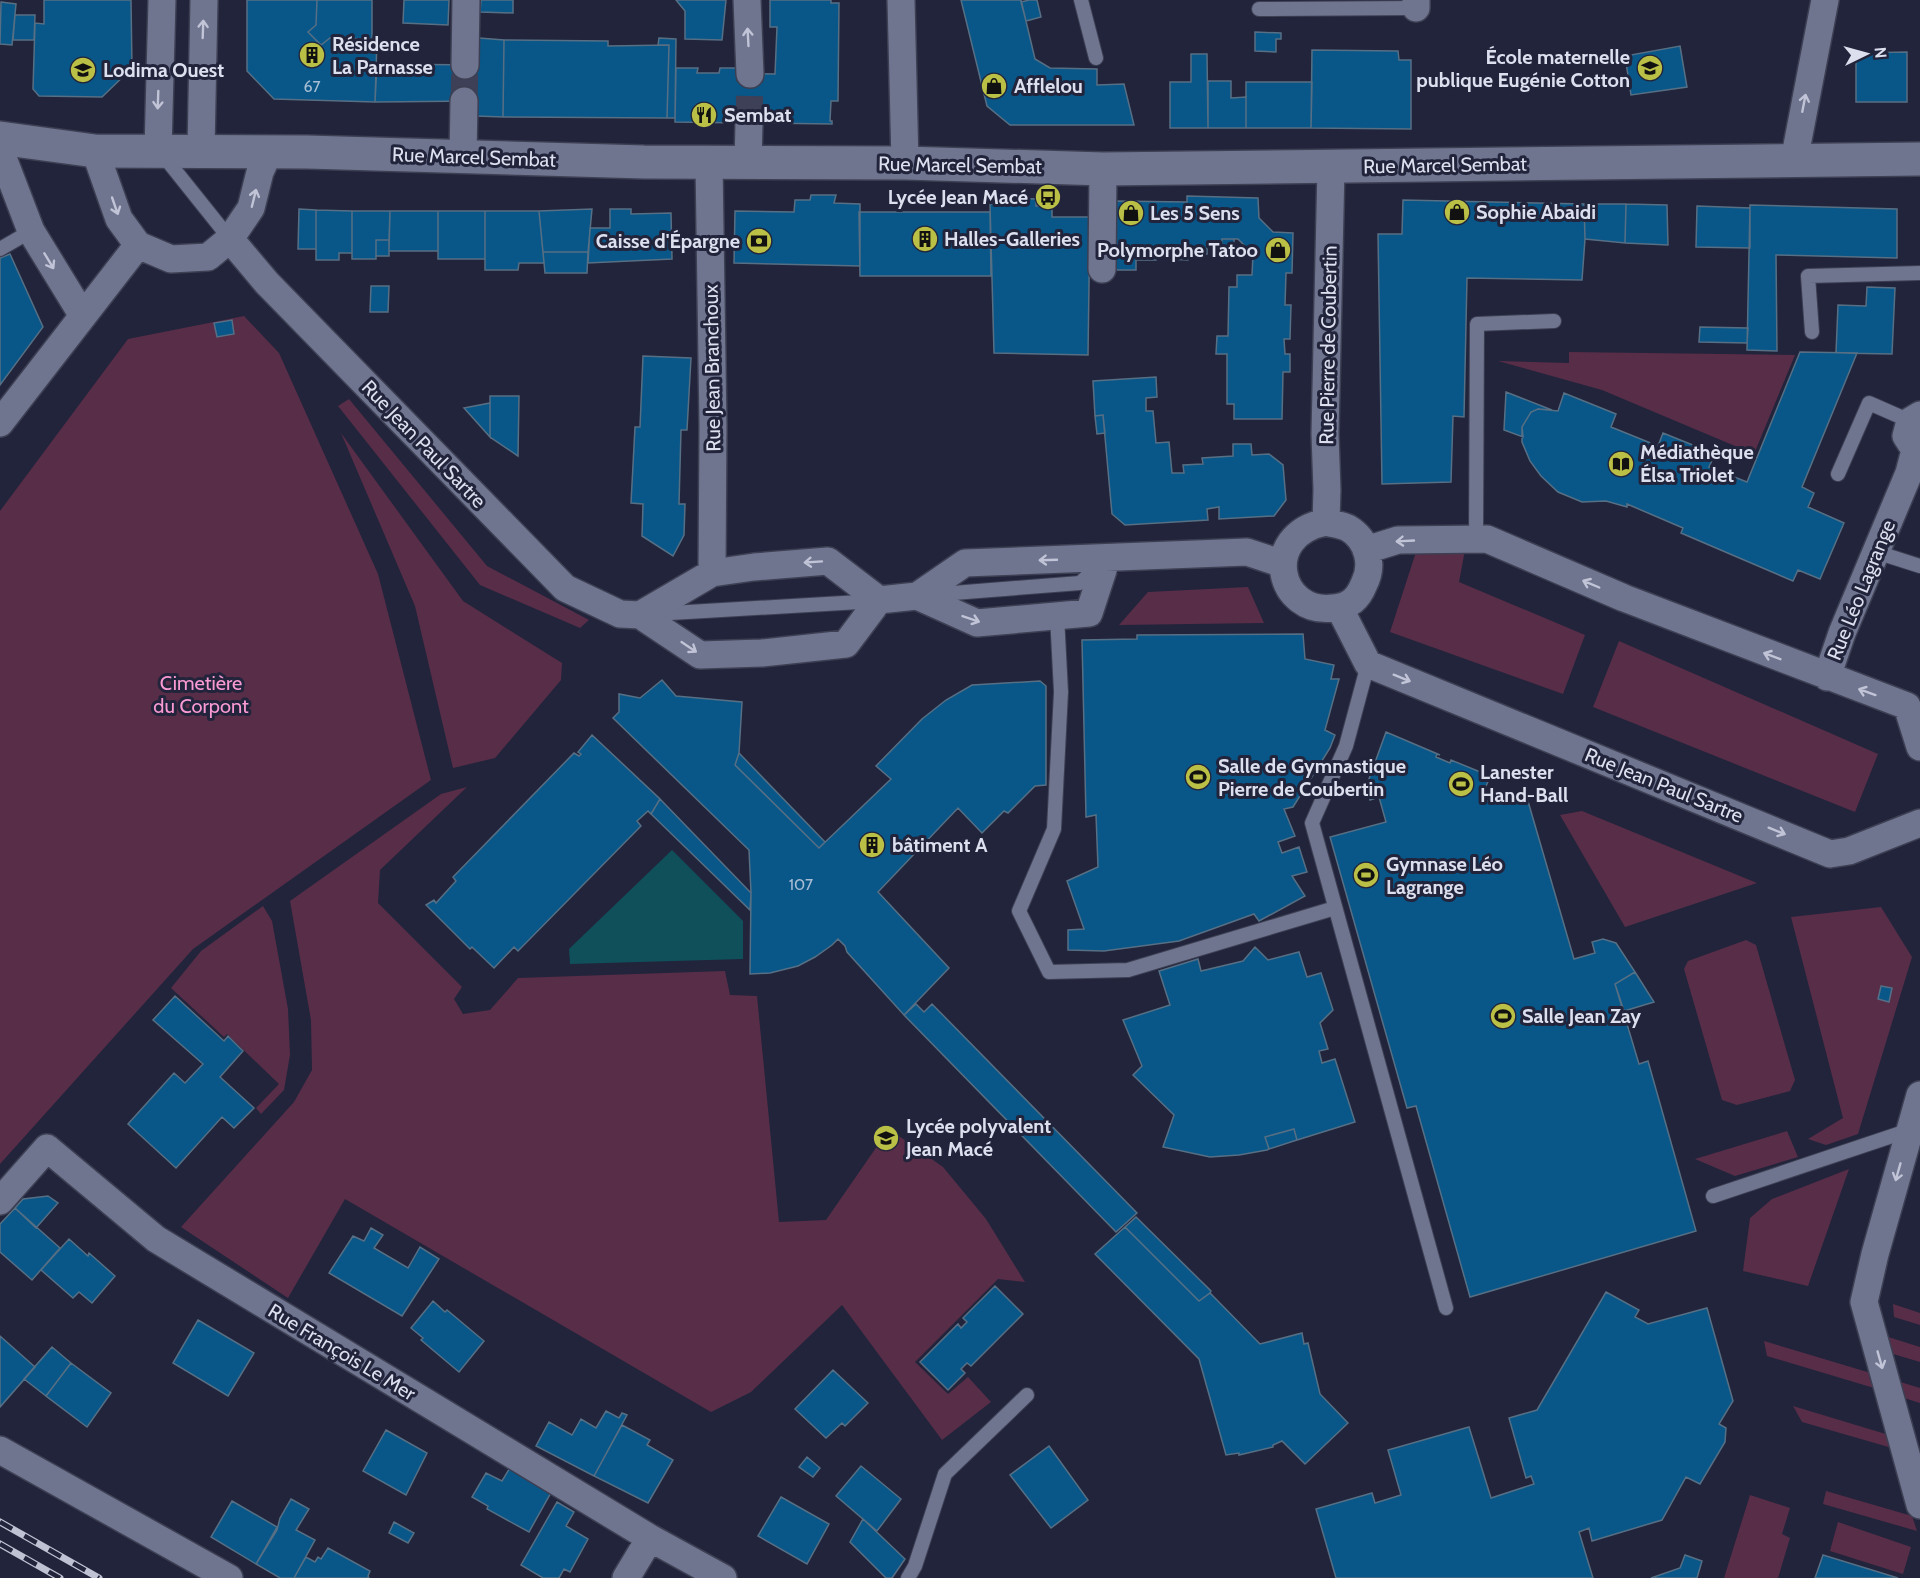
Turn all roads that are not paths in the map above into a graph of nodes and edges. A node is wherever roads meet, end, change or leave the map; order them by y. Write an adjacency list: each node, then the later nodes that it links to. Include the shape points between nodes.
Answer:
1 (162, 0): 17 (street, one-way to 17)
2 (204, 0): 18 (street, one-way to 2)
3 (466, 0): 11 (street)
4 (747, 0): 12 (street, one-way to 4)
5 (900, 0): 26 (street)
6 (1081, 0): 10 (lane)
7 (1825, 0): 23 (street, one-way to 7)
8 (1416, 4): 9 (lane)
9 (1258, 9)
10 (1096, 58)
11 (465, 65)
12 (750, 74)
13 (464, 101): 21 (street)
14 (749, 123): 25 (street)
15 (0, 138): 19 (street, Rue Marcel Sembat)
16 (0, 150): 29 (street)
17 (158, 150): 18 (street, Rue Marcel Sembat); 19 (street, Rue Marcel Sembat); 30 (lane)
18 (201, 150): 20 (street, Rue Marcel Sembat)
19 (95, 151): 31 (street, one-way to 31, via 119,219)
20 (268, 152): 21 (street, Rue Marcel Sembat); 30 (street, one-way to 20, via 251,208)
21 (464, 156): 24 (street, Rue Marcel Sembat)
22 (1920, 159): 23 (street, Rue Marcel Sembat)
23 (1794, 160): 27 (street, Rue Marcel Sembat)
24 (709, 163): 25 (street, Rue Marcel Sembat); 49 (street, Rue Jean Branchoux)
25 (748, 163): 26 (street, Rue Marcel Sembat)
26 (905, 163): 28 (street, Rue Marcel Sembat)
27 (1331, 167): 28 (street, Rue Marcel Sembat); 42 (street, Rue Pierre de Coubertin)
28 (1103, 169): 33 (street)
29 (31, 231): 32 (lane); 35 (street, one-way to 35)
30 (230, 239): 31 (street, via 208,257 171,259); 53 (street, Rue Jean Paul Sartre, via 267,283 565,588 620,614)
31 (138, 245): 35 (street)
32 (0, 249)
33 (1102, 269)
34 (1920, 273): 37 (lane, via 1808,276)
35 (83, 316): 39 (street)
36 (1554, 321): 43 (lane, via 1477,324)
37 (1812, 332)
38 (1915, 418): 40 (street, via 1906,436); 41 (lane, via 1869,403)
39 (0, 423)
40 (1917, 450): 45 (street, Rue Léo Lagrange)
41 (1838, 474)
42 (1326, 522): 44 (street, via 1348,527); 47 (street, via 1297,533 1286,549)
43 (1476, 539): 44 (street, one-way to 44, via 1398,540); 56 (street, one-way to 43, via 1624,598 1487,539)
44 (1366, 550): 52 (street, via 1369,575 1358,598)
45 (1876, 552): 48 (lane); 56 (street, Rue Léo Lagrange)
46 (1107, 558): 47 (street, via 1247,552); 50 (street, via 965,563); 54 (street, via 1089,613)
47 (1283, 564): 52 (street, via 1287,585 1297,598 1310,606)
48 (1920, 566)
49 (712, 573): 51 (street, one-way to 49, via 828,561); 53 (street)
50 (917, 596): 51 (street); 54 (street, one-way to 54, via 977,623)
51 (879, 600): 53 (lane); 53 (street, Rue Jean Paul Sartre, one-way to 51, via 700,655 762,654 846,644)
52 (1339, 607): 55 (street)
53 (640, 615)
54 (1056, 616): 59 (lane, via 1061,692 1054,829 1019,911 1048,972 1128,970)
55 (1368, 664): 58 (street, Rue Jean Paul Sartre, one-way to 58, via 1830,854); 59 (lane, via 1346,746 1312,823)
56 (1827, 677): 57 (street, Rue Léo Lagrange, one-way to 56, via 1907,706)
57 (1920, 747)
58 (1920, 823)
59 (1335, 908): 64 (lane)
60 (1920, 1095): 61 (street)
61 (1910, 1130): 62 (lane); 67 (street, one-way to 67, via 1864,1302)
62 (1713, 1196)
63 (0, 1201): 68 (street, Rue François Le Mer, via 47,1148 156,1239)
64 (1446, 1308)
65 (1027, 1395): 72 (lane, via 945,1474)
66 (0, 1450): 69 (street)
67 (1920, 1505)
68 (650, 1538): 70 (street); 71 (street, Rue François Le Mer)
69 (229, 1578)
70 (626, 1578)
71 (723, 1578)
72 (908, 1578)

